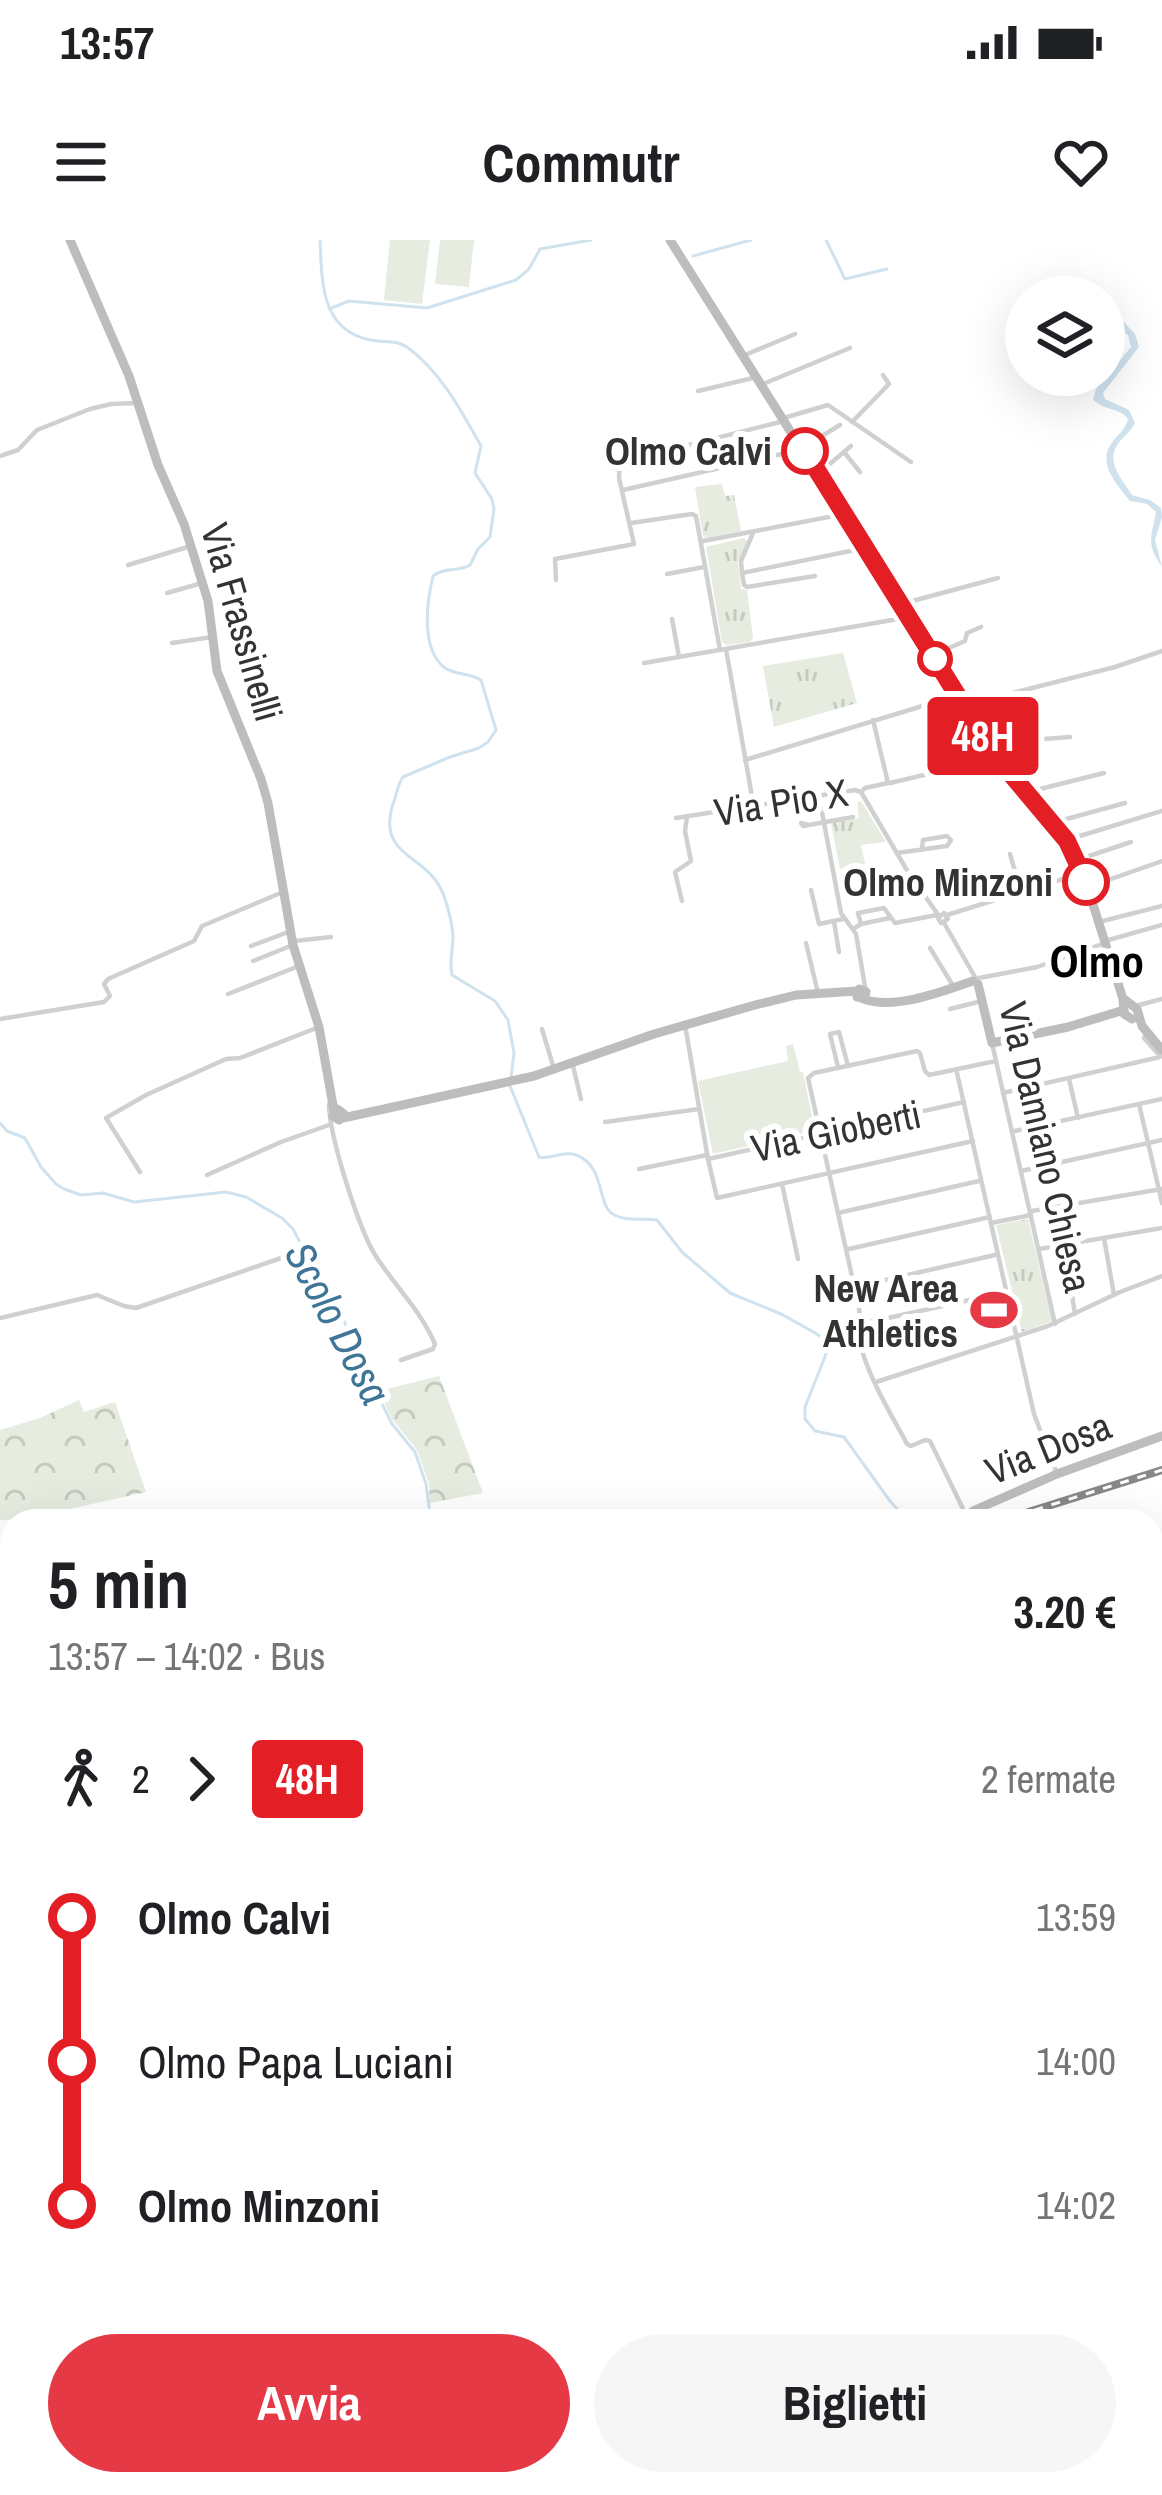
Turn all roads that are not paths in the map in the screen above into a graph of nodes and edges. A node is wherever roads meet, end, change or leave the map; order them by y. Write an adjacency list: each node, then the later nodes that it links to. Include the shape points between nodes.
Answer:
1 (70, 240): 9 (street, Via Frassinelli)
2 (670, 240): 5 (street)
3 (795, 334): 5 (street)
4 (850, 348): 7 (street)
5 (745, 355): 7 (street)
6 (883, 375): 11 (street, via 889,384)
7 (760, 380): 8 (street); 10 (street)
8 (698, 391)
9 (137, 403): 14 (street, via 72,416); 23 (street, Via Frassinelli)
10 (785, 419): 11 (street, via 828,405); 13 (street); 18 (street, via 619,459)
11 (852, 422): 15 (street)
12 (840, 425): 13 (street)
13 (803, 448): 17 (street); 18 (street)
14 (0, 456)
15 (911, 462)
16 (860, 472): 17 (street, via 847,449)
17 (819, 473): 19 (street)
18 (622, 491): 20 (street)
19 (844, 512): 21 (street); 24 (street)
20 (632, 524): 22 (street, via 694,514); 31 (street, via 633,545 555,559)
21 (753, 533): 22 (street); 27 (street)
22 (700, 542): 26 (street)
23 (191, 546): 25 (street); 32 (street, Via Frassinelli)
24 (866, 547): 27 (street); 34 (street)
25 (128, 565)
26 (704, 567): 28 (street); 40 (street)
27 (742, 573): 29 (street, via 747,587)
28 (667, 574)
29 (815, 576)
30 (998, 578): 34 (street)
31 (556, 580)
32 (202, 583): 33 (street); 38 (street, Via Frassinelli)
33 (167, 593)
34 (901, 604): 35 (street)
35 (909, 616): 40 (street); 42 (street)
36 (672, 620): 43 (street)
37 (981, 627): 42 (street)
38 (212, 637): 39 (street); 74 (street, Via Frassinelli, via 221,686 264,790)
39 (172, 643)
40 (723, 649): 43 (street); 49 (street)
41 (1162, 650): 45 (street)
42 (933, 655): 45 (street)
43 (679, 657): 44 (street)
44 (644, 663)
45 (961, 700): 46 (street); 48 (street)
46 (873, 720): 49 (street); 51 (street)
47 (1070, 736): 48 (street, via 1017,741)
48 (993, 753): 51 (street); 53 (street)
49 (745, 760): 56 (street)
50 (1104, 773): 53 (street)
51 (887, 783): 52 (street, Via Pio X)
52 (861, 792): 54 (street, Via Pio X); 67 (street, Via Damiano Chiesa)
53 (1026, 793): 62 (street)
54 (819, 796): 56 (street, Via Pio X); 61 (street)
55 (1125, 803): 62 (street)
56 (754, 808): 58 (street, Via Pio X)
57 (1162, 811): 64 (street)
58 (687, 817): 60 (street, Via Pio X); 76 (street, via 691,861 675,872)
59 (853, 817): 61 (street)
60 (676, 818)
61 (824, 822): 63 (street); 80 (street)
62 (1052, 823): 64 (street)
63 (809, 825)
64 (1067, 841): 69 (street)
65 (1131, 842): 69 (street)
66 (922, 849): 67 (street)
67 (897, 853): 78 (street, Via Damiano Chiesa)
68 (1010, 854): 75 (street)
69 (1078, 860): 71 (street)
70 (1162, 861): 72 (street)
71 (1083, 873): 72 (street); 75 (street)
72 (1088, 887): 82 (street)
73 (811, 890): 83 (street)
74 (283, 892): 89 (street, Via Frassinelli); 106 (street, via 108,979 104,1002)
75 (1021, 892): 78 (street)
76 (682, 901)
77 (1162, 906): 82 (street)
78 (942, 917): 79 (street); 97 (street, Via Damiano Chiesa)
79 (891, 918): 84 (street); 84 (street, via 884,908 860,913)
80 (843, 919): 81 (street); 86 (street)
81 (834, 922): 83 (street); 94 (street)
82 (1099, 922): 90 (street)
83 (824, 924): 87 (street)
84 (861, 924): 86 (street)
85 (1162, 925): 90 (street)
86 (852, 929): 101 (street)
87 (826, 935)
88 (331, 937): 89 (street)
89 (292, 939): 92 (street); 95 (street); 96 (street, Via Frassinelli)
90 (1105, 942): 97 (street); 105 (street)
91 (806, 943): 99 (street)
92 (251, 946)
93 (930, 948): 98 (street)
94 (839, 952)
95 (253, 961)
96 (299, 966): 100 (street); 108 (street, Via Frassinelli)
97 (974, 981): 98 (street); 103 (street, Via Damiano Chiesa)
98 (954, 987): 101 (street)
99 (818, 993): 101 (street); 107 (street)
100 (228, 994)
101 (862, 995)
102 (1162, 999): 105 (street)
103 (982, 1001): 104 (street); 110 (street, Via Damiano Chiesa)
104 (950, 1009)
105 (1133, 1013): 110 (street); 111 (street)
106 (0, 1019)
107 (685, 1024): 113 (street); 124 (street)
108 (319, 1027): 125 (street, Via Frassinelli); 136 (street, via 226,1059 106,1118)
109 (542, 1029): 116 (street)
110 (992, 1043): 112 (street, Via Damiano Chiesa)
111 (1161, 1055): 118 (street)
112 (996, 1061): 117 (street); 119 (street, Via Damiano Chiesa)
113 (572, 1062): 116 (street); 120 (street)
114 (848, 1066): 115 (street); 115 (street, via 839,1032 830,1034); 117 (street, via 917,1051 927,1074)
115 (838, 1068): 129 (street, via 809,1077)
116 (554, 1069): 125 (street)
117 (957, 1070): 122 (street)
118 (1069, 1079): 119 (street); 126 (street)
119 (1004, 1094): 128 (street, Via Damiano Chiesa)
120 (580, 1099)
121 (1162, 1099): 123 (street)
122 (964, 1102): 129 (street, Via Gioberti); 131 (street)
123 (1139, 1104): 126 (street); 132 (street)
124 (699, 1109): 127 (street); 133 (street)
125 (337, 1114): 137 (street); 163 (street, Via Frassinelli, via 369,1244 435,1344)
126 (1078, 1118): 128 (street)
127 (605, 1122)
128 (1012, 1132): 135 (street, Via Damiano Chiesa)
129 (820, 1134): 133 (street, Via Gioberti); 138 (street)
130 (1162, 1140): 132 (street)
131 (973, 1141): 138 (street); 139 (street)
132 (1148, 1143): 135 (street); 141 (street)
133 (708, 1157): 134 (street, Via Gioberti); 140 (street, via 719,1198)
134 (638, 1169)
135 (1022, 1171): 144 (street, Via Damiano Chiesa)
136 (140, 1172)
137 (207, 1174)
138 (830, 1174): 140 (street); 143 (street)
139 (981, 1180): 143 (street); 145 (street)
140 (782, 1184): 153 (street)
141 (1160, 1189): 142 (street); 144 (street)
142 (1162, 1203)
143 (838, 1213): 150 (street)
144 (1031, 1213): 145 (street); 149 (street, Via Damiano Chiesa)
145 (990, 1220): 150 (street); 152 (street)
146 (1162, 1228): 147 (street)
147 (1104, 1238): 148 (street); 157 (street)
148 (1064, 1245): 149 (street); 158 (street)
149 (1039, 1249): 161 (street, Via Damiano Chiesa)
150 (847, 1250): 155 (street)
151 (290, 1255): 159 (street, via 136,1309 97,1295)
152 (998, 1255): 155 (street); 156 (street)
153 (798, 1259)
154 (1162, 1276): 157 (street)
155 (855, 1287): 160 (street)
156 (1006, 1292): 160 (street); 162 (street)
157 (1114, 1295): 158 (street)
158 (1076, 1314): 161 (street)
159 (0, 1318)
160 (861, 1324): 164 (street, via 862,1352)
161 (1054, 1324): 162 (street)
162 (1016, 1338): 164 (street); 166 (street)
163 (401, 1360)
164 (876, 1382): 167 (street, via 908,1445 930,1442)
165 (1162, 1436): 166 (street, Via Dosa)
166 (1057, 1474): 168 (street, Via Dosa)
167 (958, 1509)
168 (981, 1509)

